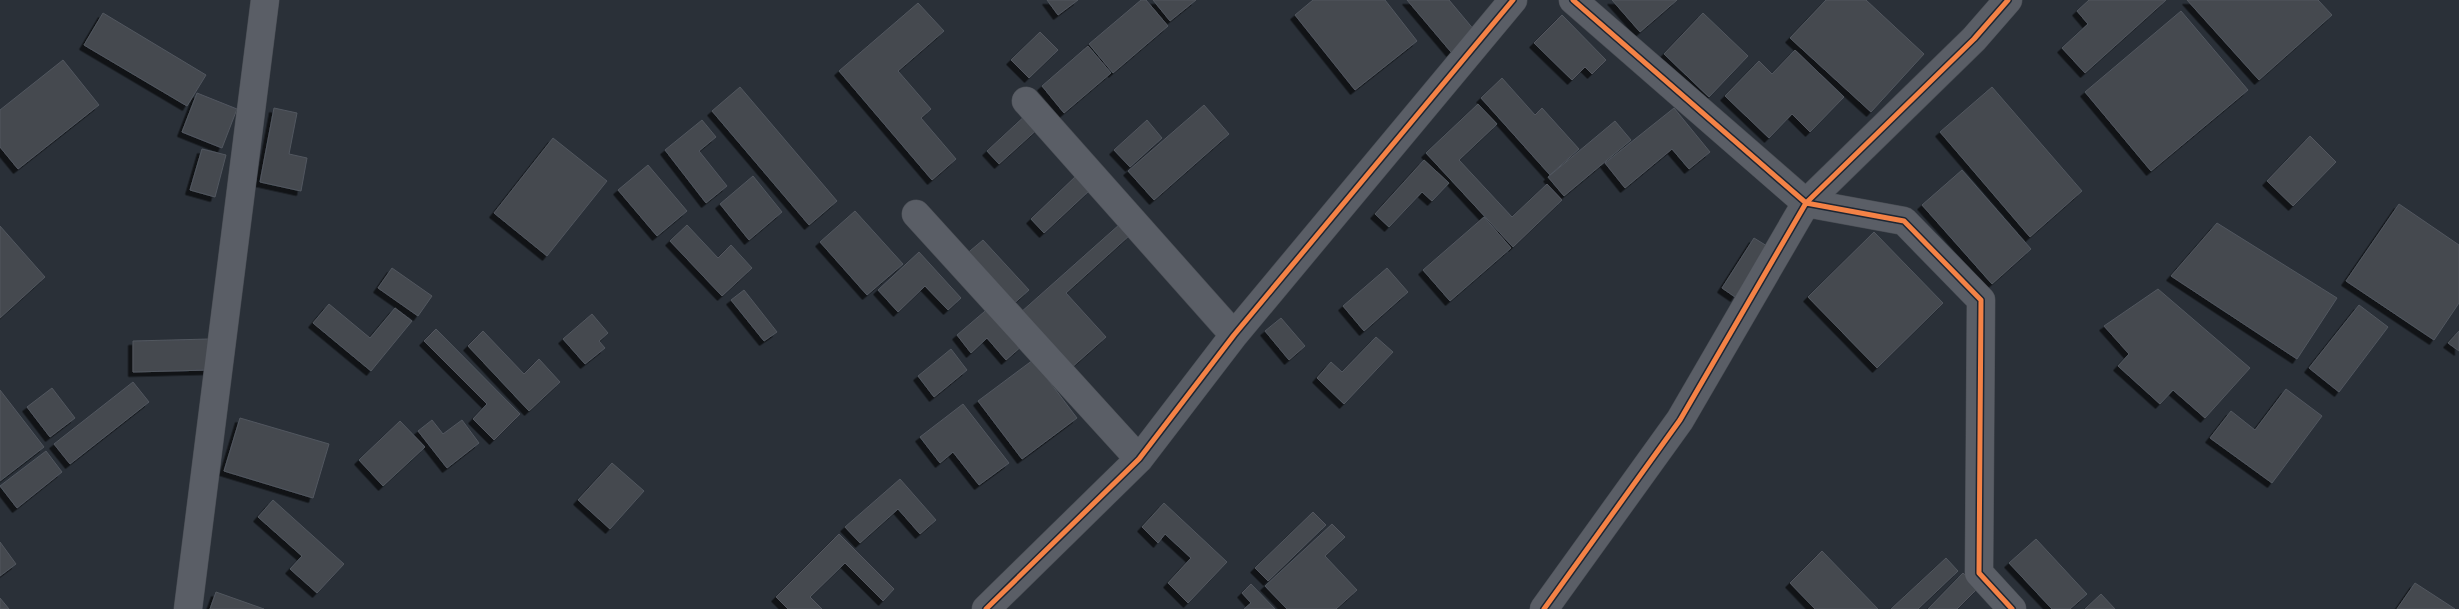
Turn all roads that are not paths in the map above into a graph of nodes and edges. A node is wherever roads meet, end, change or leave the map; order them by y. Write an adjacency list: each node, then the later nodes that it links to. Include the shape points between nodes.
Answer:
1 (265, 0): 10 (street)
2 (1513, 0): 8 (street)
3 (1573, 0): 6 (street)
4 (2008, 0): 6 (street, via 1974,40)
5 (1026, 101): 8 (street)
6 (1806, 203): 12 (street, via 1680,420); 13 (street, via 1904,221 1981,300 1979,573)
7 (916, 214): 9 (street)
8 (1234, 335): 9 (street)
9 (1140, 459): 11 (street)
10 (188, 609)
11 (986, 609)
12 (1544, 609)
13 (2012, 609)

